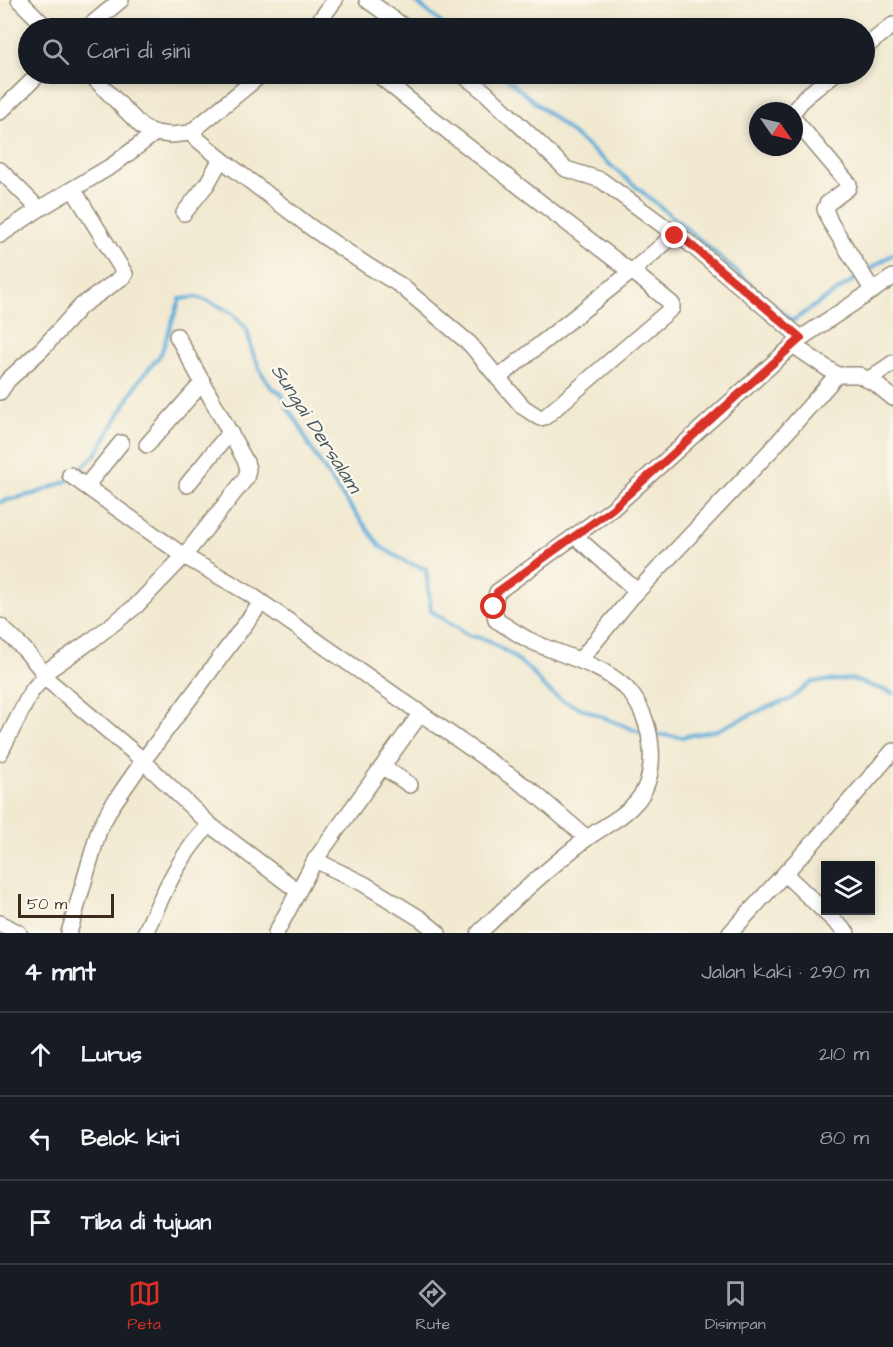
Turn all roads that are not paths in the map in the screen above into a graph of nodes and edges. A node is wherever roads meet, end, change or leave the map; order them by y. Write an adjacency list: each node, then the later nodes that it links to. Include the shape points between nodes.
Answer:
1 (19, 0): 5 (street)
2 (121, 0): 6 (street)
3 (335, 0): 7 (street)
4 (367, 0): 8 (street)
5 (38, 18)
6 (99, 18)
7 (322, 18)
8 (392, 18)
9 (893, 25): 10 (street)
10 (875, 39)
11 (29, 84): 18 (street)
12 (100, 84): 20 (street, via 142,127)
13 (250, 84): 21 (street)
14 (389, 84): 29 (street)
15 (475, 84): 28 (street, via 566,169 601,180)
16 (822, 84): 17 (street)
17 (801, 102)
18 (0, 112)
19 (803, 130): 31 (street, via 849,184 825,209)
20 (155, 133): 21 (street); 24 (street)
21 (190, 133): 22 (street)
22 (220, 159): 26 (street, via 207,184); 36 (street, via 313,229 400,285 470,344)
23 (0, 170): 25 (street)
24 (73, 189): 25 (street); 39 (street, via 125,274 81,306)
25 (39, 209): 27 (street)
26 (184, 213)
27 (0, 235)
28 (675, 236): 29 (street); 33 (street, via 683,238)
29 (631, 272): 36 (street); 36 (street, via 672,303 672,308 545,417 526,410)
30 (893, 278): 31 (street)
31 (870, 286): 33 (street)
32 (177, 336): 38 (street)
33 (797, 342): 35 (street); 47 (street, via 612,509)
34 (893, 363): 37 (street)
35 (837, 375): 37 (street, via 858,375); 49 (street)
36 (498, 378)
37 (868, 380): 40 (street)
38 (203, 382): 41 (street); 43 (street)
39 (0, 392)
40 (893, 398)
41 (230, 432): 45 (street); 48 (street, via 246,462 246,478)
42 (121, 443): 46 (street)
43 (147, 445)
44 (70, 475): 46 (street)
45 (187, 485)
46 (86, 486): 48 (street)
47 (575, 536): 49 (street); 52 (street, via 497,592 494,607 496,620 504,625)
48 (184, 556): 50 (street); 53 (street, via 136,606)
49 (637, 591): 52 (street)
50 (261, 603): 54 (street); 57 (street)
51 (0, 626): 53 (street)
52 (580, 660): 61 (street, via 626,688 642,710 651,766 638,801)
53 (44, 675): 56 (street, via 30,692); 57 (street)
54 (421, 714): 58 (street); 61 (street, via 532,790)
55 (893, 751): 63 (street)
56 (0, 753)
57 (143, 761): 60 (street); 67 (street, via 99,830)
58 (383, 767): 59 (street); 62 (street)
59 (410, 785)
60 (210, 825): 64 (street); 68 (street, via 172,875)
61 (587, 838): 71 (street, via 514,898)
62 (315, 860): 64 (street); 70 (street, via 364,884)
63 (785, 874): 72 (street); 73 (street)
64 (298, 891): 69 (street)
65 (0, 923): 66 (street)
66 (19, 933)
67 (69, 933)
68 (145, 933)
69 (276, 933)
70 (438, 933)
71 (479, 933)
72 (730, 933)
73 (847, 933)

